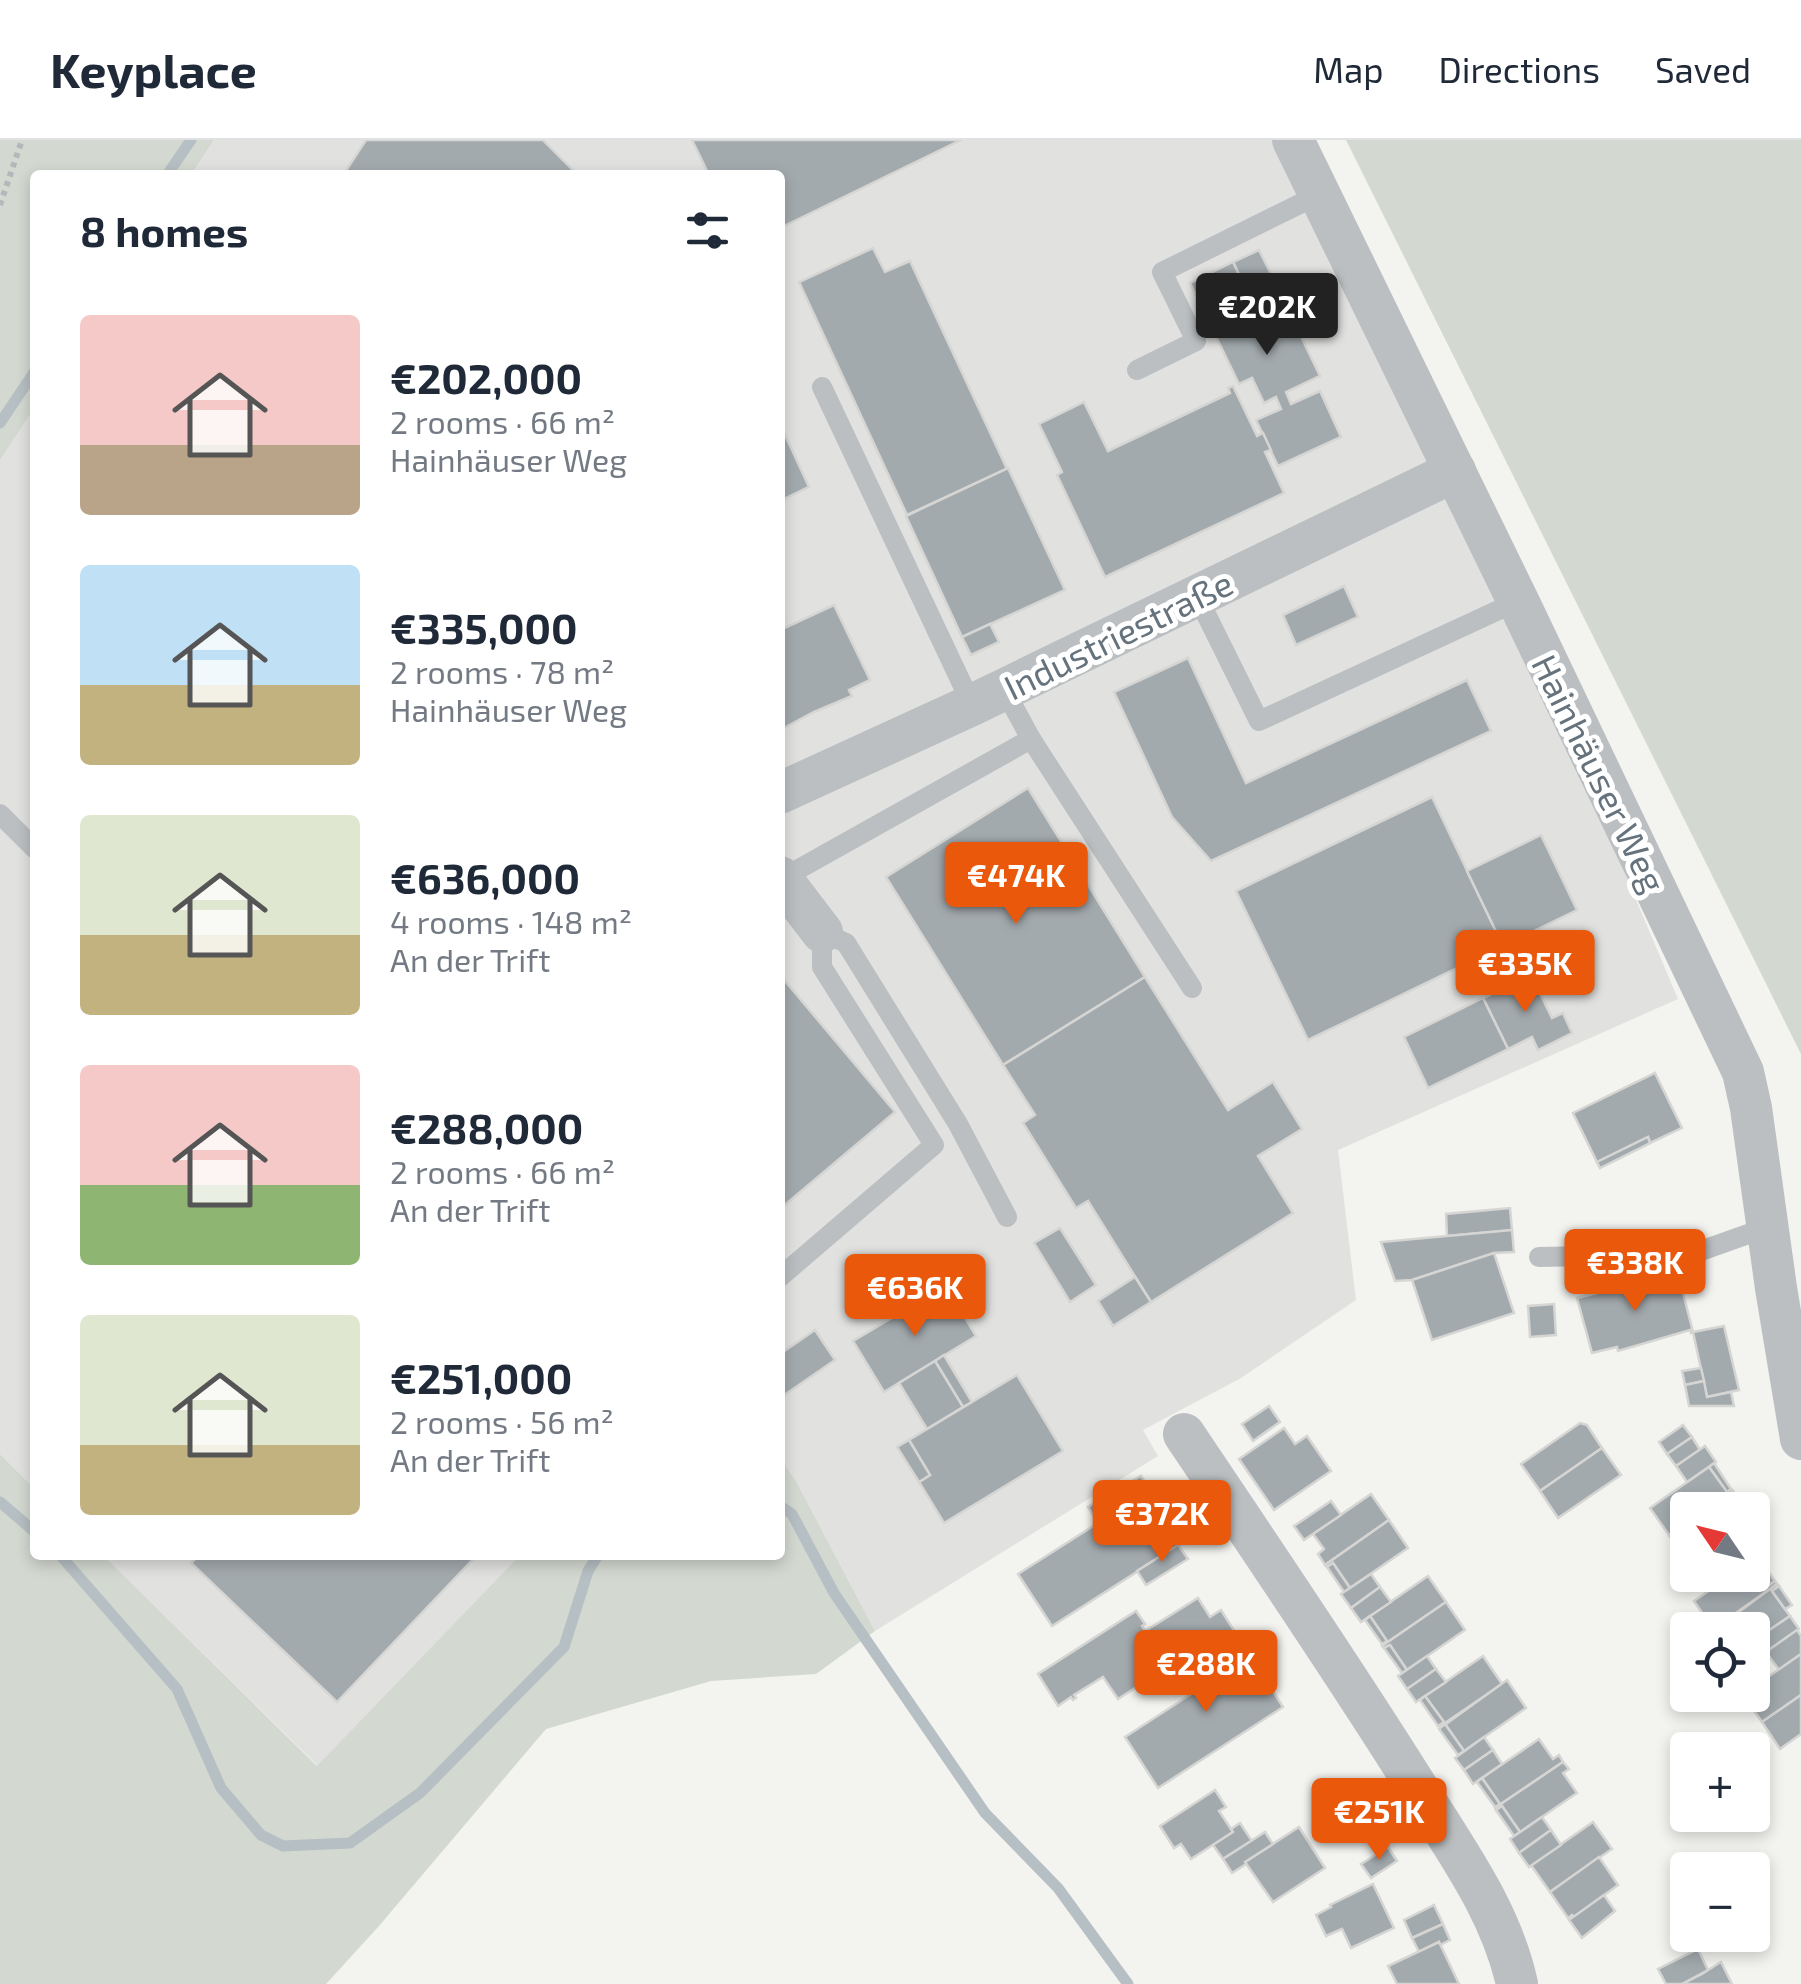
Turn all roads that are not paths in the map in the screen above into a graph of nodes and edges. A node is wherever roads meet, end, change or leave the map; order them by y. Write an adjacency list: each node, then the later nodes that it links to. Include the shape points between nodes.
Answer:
1 (1293, 140): 2 (street, Hainhäuser Weg)
2 (1320, 194): 3 (lane, via 1162,272 1196,341); 5 (street, Hainhäuser Weg)
3 (1137, 370)
4 (822, 386): 8 (lane)
5 (1455, 471): 6 (street, Industriestraße); 7 (street, Hainhäuser Weg)
6 (1197, 596): 7 (lane, via 1259,720); 8 (street, Industriestraße)
7 (1518, 601): 18 (street, Hainhäuser Weg, via 1742,1072)
8 (988, 697): 9 (lane); 10 (street, Industriestraße)
9 (1031, 738): 13 (lane); 16 (lane)
10 (785, 791)
11 (0, 814): 12 (lane)
12 (30, 844)
13 (785, 876)
14 (785, 883): 15 (street)
15 (822, 932): 17 (lane, via 846,943); 20 (lane, via 822,968 934,1145)
16 (1192, 988)
17 (1007, 1217)
18 (1768, 1227): 19 (lane, via 1692,1254); 21 (street, Hainhäuser Weg)
19 (1540, 1257)
20 (785, 1273)
21 (1789, 1287): 23 (street, Hainhäuser Weg)
22 (1184, 1434): 24 (street, via 1493,1911)
23 (1801, 1439)
24 (1518, 1984)

